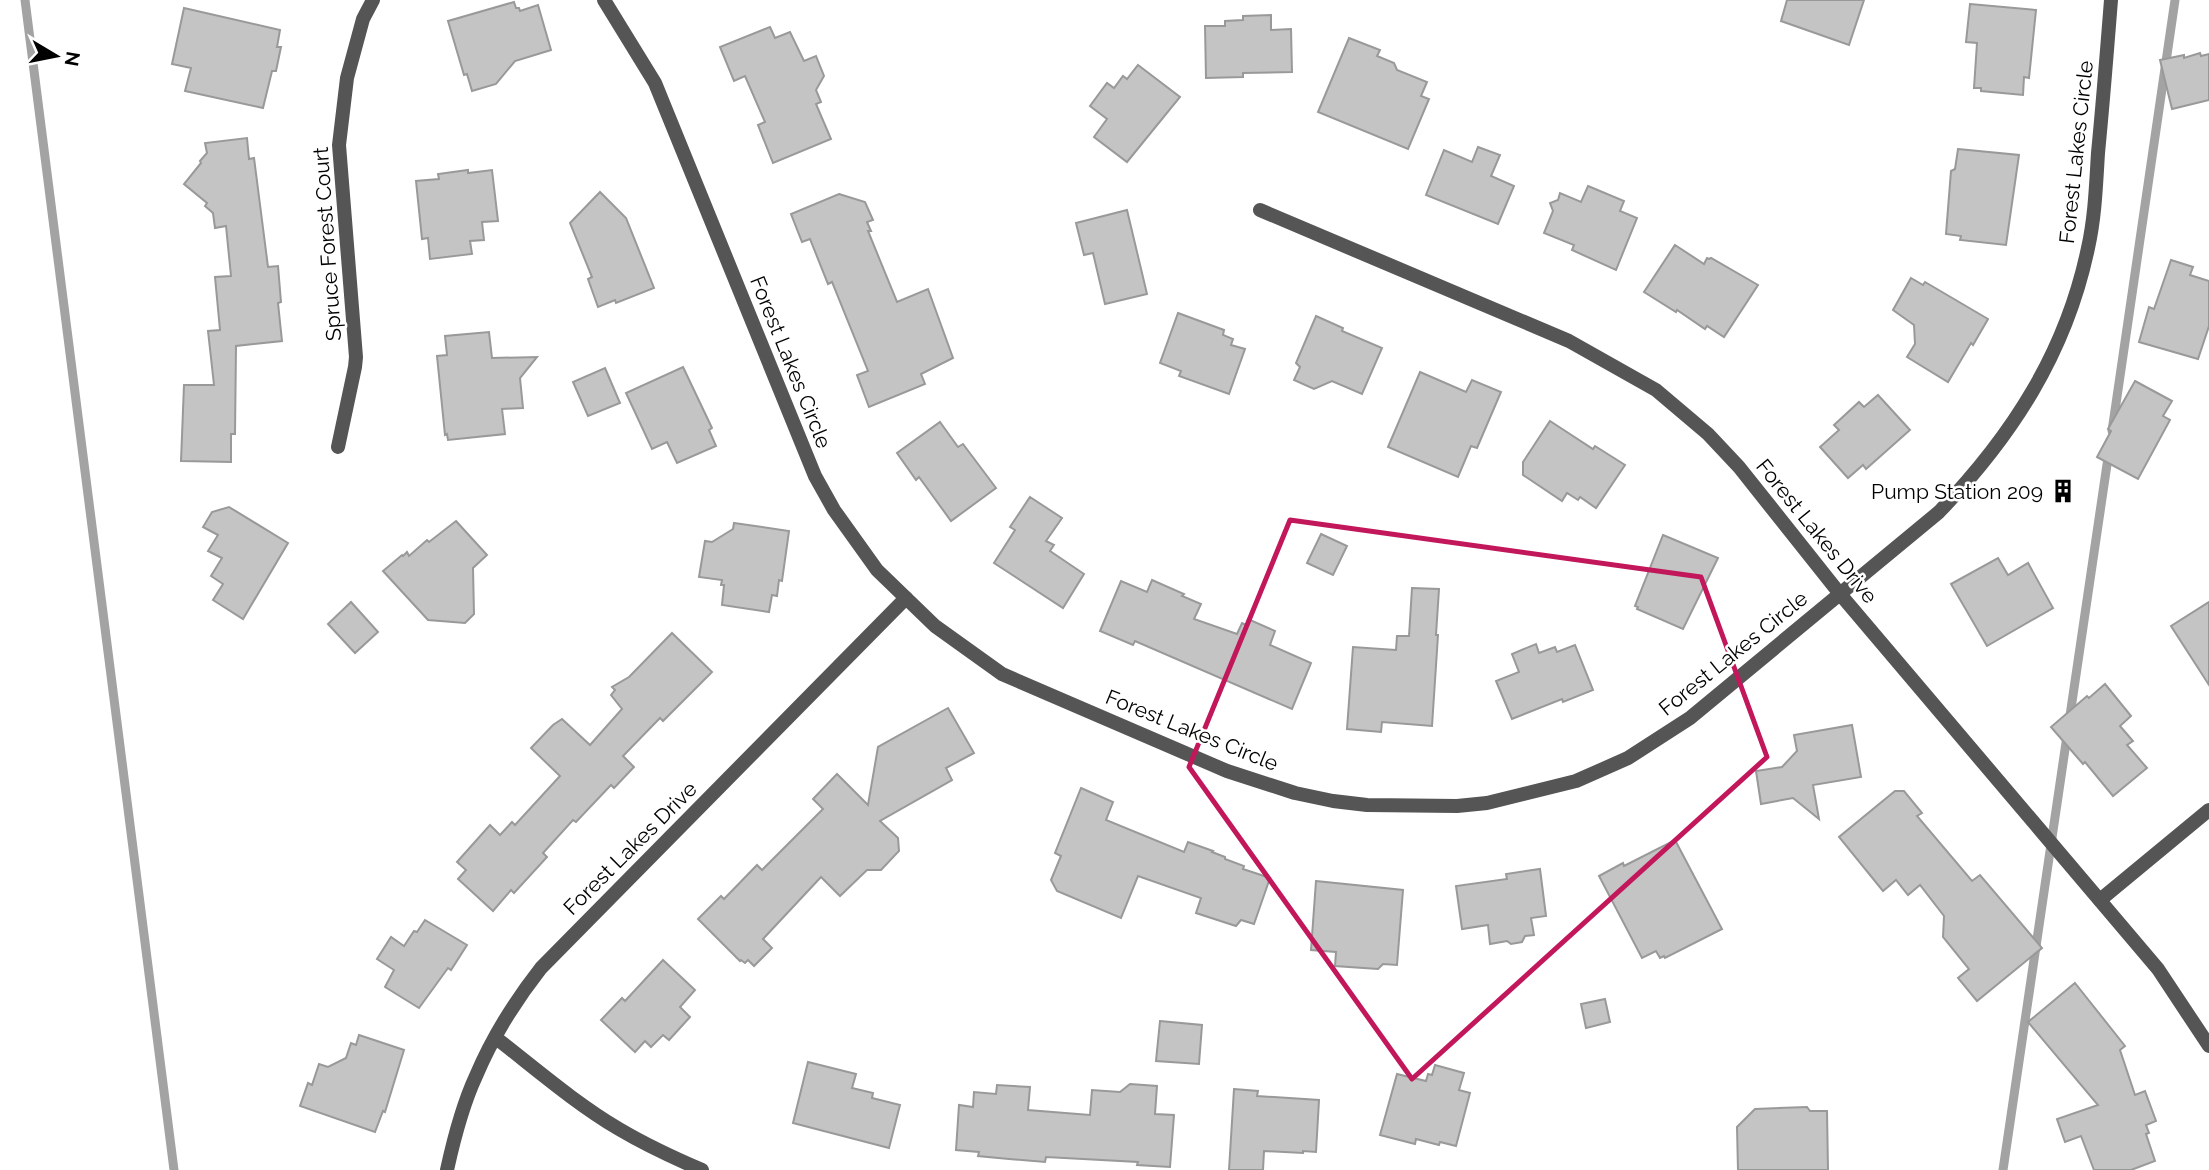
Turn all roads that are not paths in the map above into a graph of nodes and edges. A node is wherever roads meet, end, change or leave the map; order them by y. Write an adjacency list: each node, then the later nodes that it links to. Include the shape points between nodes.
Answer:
1 (373, 0): 5 (street, Spruce Forest Court, via 347,78 340,145 356,357)
2 (604, 0): 7 (street, Forest Lakes Circle, via 655,83 815,476 877,570)
3 (2111, 0): 6 (street, Forest Lakes Circle, via 2088,247 2067,318 2040,382 1966,484)
4 (1260, 210): 6 (street, Forest Lakes Drive, via 1569,341 1657,390 1739,467)
5 (338, 447)
6 (1840, 594): 7 (street, Forest Lakes Circle, via 1690,718 1628,758 1576,781 1457,806 1333,801 1227,771 1002,674 935,626); 9 (street, Forest Lakes Drive)
7 (906, 598): 10 (street, Forest Lakes Drive, via 541,968)
8 (2209, 810): 9 (street)
9 (2100, 900): 11 (street, Forest Lakes Drive, via 2158,969)
10 (496, 1038): 12 (street, Forest Lakes Drive, via 457,1125); 13 (street, via 618,1129)
11 (2209, 1046)
12 (447, 1170)
13 (702, 1170)

